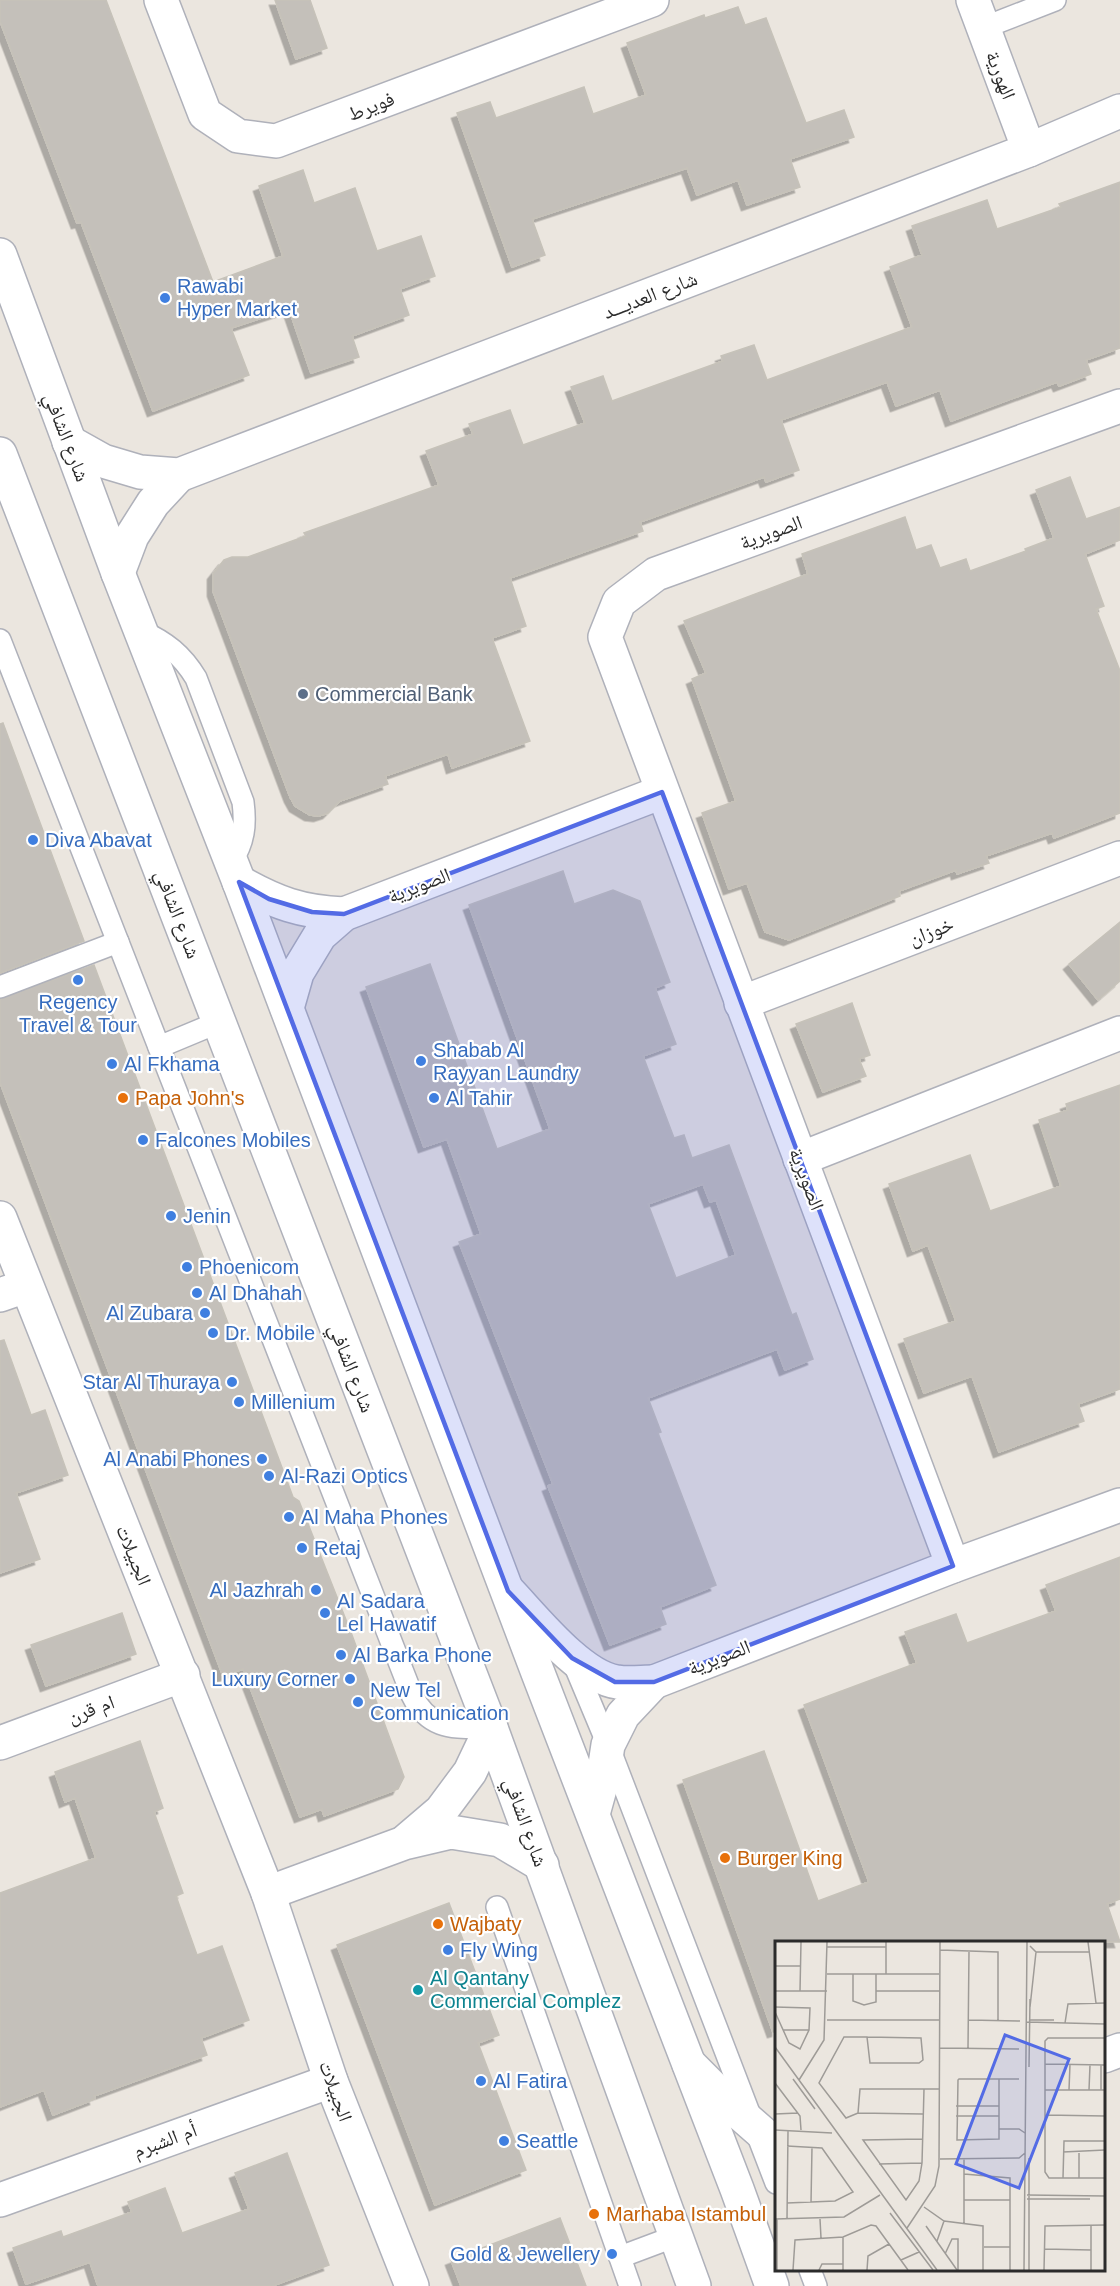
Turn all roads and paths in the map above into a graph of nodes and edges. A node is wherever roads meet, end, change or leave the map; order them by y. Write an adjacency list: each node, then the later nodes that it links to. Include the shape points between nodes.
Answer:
1 (161, 0): 2 (street, فويرط, via 205,114 238,136 276,141)
2 (652, 0)
3 (1055, 0): 4 (lane)
4 (978, 14): 6 (street, الهورية)
5 (1120, 111): 6 (street, شارع العديـــد)
6 (1029, 150): 11 (street, شارع العديـــد)
7 (0, 255): 9 (street, شارع الشافي)
8 (1120, 406): 14 (street, الصويرية, via 656,574 619,602 605,637)
9 (69, 442): 11 (street, شارع العديـــد, via 103,461 140,472); 12 (street, شارع الشافي)
10 (0, 454): 22 (street, شارع الشافي)
11 (179, 475): 12 (street, شارع العديـــد, via 153,503 132,536)
12 (118, 573): 16 (street, شارع الشافي)
13 (0, 640): 18 (lane)
14 (662, 792): 17 (street, الصويرية); 20 (street, الصويرية)
15 (1120, 858): 20 (street, خوزان)
16 (235, 872): 17 (street, الصويرية, via 269,899 312,912); 21 (street, شارع الشافي)
17 (344, 914): 21 (street, الصويرية, via 320,935 297,973)
18 (118, 942): 19 (lane); 24 (lane)
19 (0, 987)
20 (741, 1003): 25 (street, الصويرية)
21 (287, 1008): 30 (street, شارع الشافي)
22 (219, 1022): 24 (lane); 34 (street, شارع الشافي)
23 (1120, 1033): 25 (street)
24 (159, 1047): 34 (lane, via 414,1701 426,1716 448,1727)
25 (800, 1159): 29 (street, الصويرية)
26 (0, 1218): 27 (street, الجبيلات)
27 (13, 1290): 32 (street, الجبيلات)
28 (1120, 1505): 29 (street, الصويرية)
29 (953, 1566): 33 (street, الصويرية)
30 (508, 1591): 31 (street, الصويرية); 37 (street, شارع الشافي)
31 (572, 1658): 33 (street, الصويرية, via 615,1682); 36 (lane)
32 (183, 1675): 35 (street, ام قرن); 40 (street, الجبيلات)
33 (654, 1682): 36 (street, الصويرية, via 623,1715)
34 (491, 1728): 38 (street, via 471,1772 441,1811); 39 (street, شارع الشافي)
35 (0, 1743)
36 (608, 1745): 37 (street, الصويرية); 46 (lane)
37 (593, 1814): 44 (street, شارع الشافي)
38 (404, 1843): 39 (street, via 451,1832 490,1838); 40 (street)
39 (542, 1866): 49 (street, شارع الشافي)
40 (268, 1893): 45 (street, الجبيلات)
41 (497, 1907): 50 (lane)
42 (1120, 2050): 43 (street)
43 (1105, 2056)
44 (689, 2064): 46 (street, شارع الشافي); 56 (street, شارع الشافي)
45 (331, 2081): 48 (street, أم الشبرم); 53 (street, الجبيلات)
46 (765, 2135): 47 (lane)
47 (775, 2175)
48 (0, 2199)
49 (676, 2236): 50 (lane); 55 (street, شارع الشافي)
50 (620, 2257): 54 (lane)
51 (779, 2271): 56 (street, شارع الشافي)
52 (810, 2271): 57 (lane)
53 (412, 2286)
54 (630, 2286)
55 (694, 2286)
56 (773, 2286)
57 (816, 2286)

